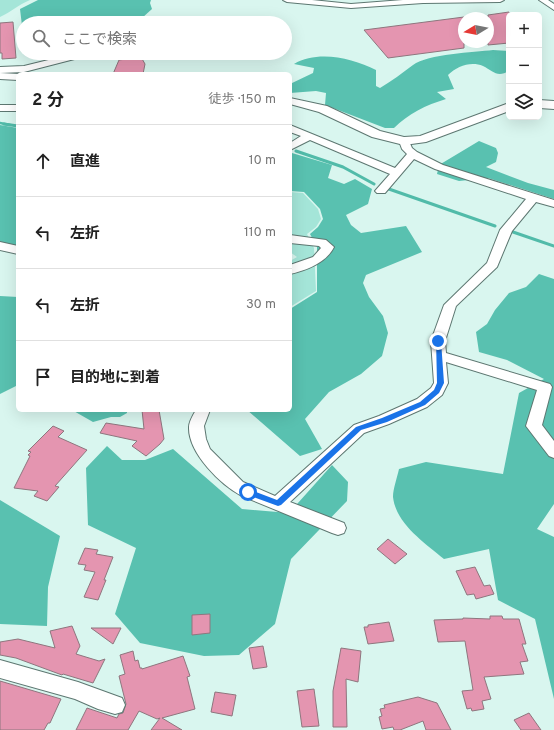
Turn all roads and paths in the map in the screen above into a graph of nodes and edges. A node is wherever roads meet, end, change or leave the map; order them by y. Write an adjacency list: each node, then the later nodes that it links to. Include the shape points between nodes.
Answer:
1 (287, 0): 2 (street, via 351,6 423,1)
2 (500, 0)
3 (543, 0): 4 (street)
4 (554, 8)
5 (56, 60): 6 (street, via 29,68)
6 (0, 70)
7 (0, 76): 8 (street)
8 (16, 77)
9 (292, 101): 17 (street, via 329,112 380,136)
10 (542, 104): 11 (street)
11 (554, 105)
12 (0, 108): 13 (street)
13 (16, 108)
14 (506, 108): 17 (street, via 422,139)
15 (292, 129): 16 (street)
16 (309, 136): 18 (street); 20 (street)
17 (404, 141): 19 (street)
18 (292, 146)
19 (412, 154): 20 (street); 22 (street, via 439,167)
20 (397, 173): 21 (street)
21 (381, 191)
22 (534, 197): 23 (street); 28 (street, via 506,230 493,264 450,305 438,341)
23 (554, 204)
24 (292, 239): 27 (street, via 322,243 328,247 319,258)
25 (0, 246): 26 (street)
26 (16, 250)
27 (292, 269)
28 (438, 355): 30 (street, via 545,387 534,426); 31 (street, via 440,383 437,391 422,403 359,428)
29 (202, 412): 31 (street, via 196,426 203,452 237,486)
30 (554, 452)
31 (278, 503): 32 (street)
32 (338, 528)
33 (0, 669): 34 (street, via 78,690)
34 (115, 705)

